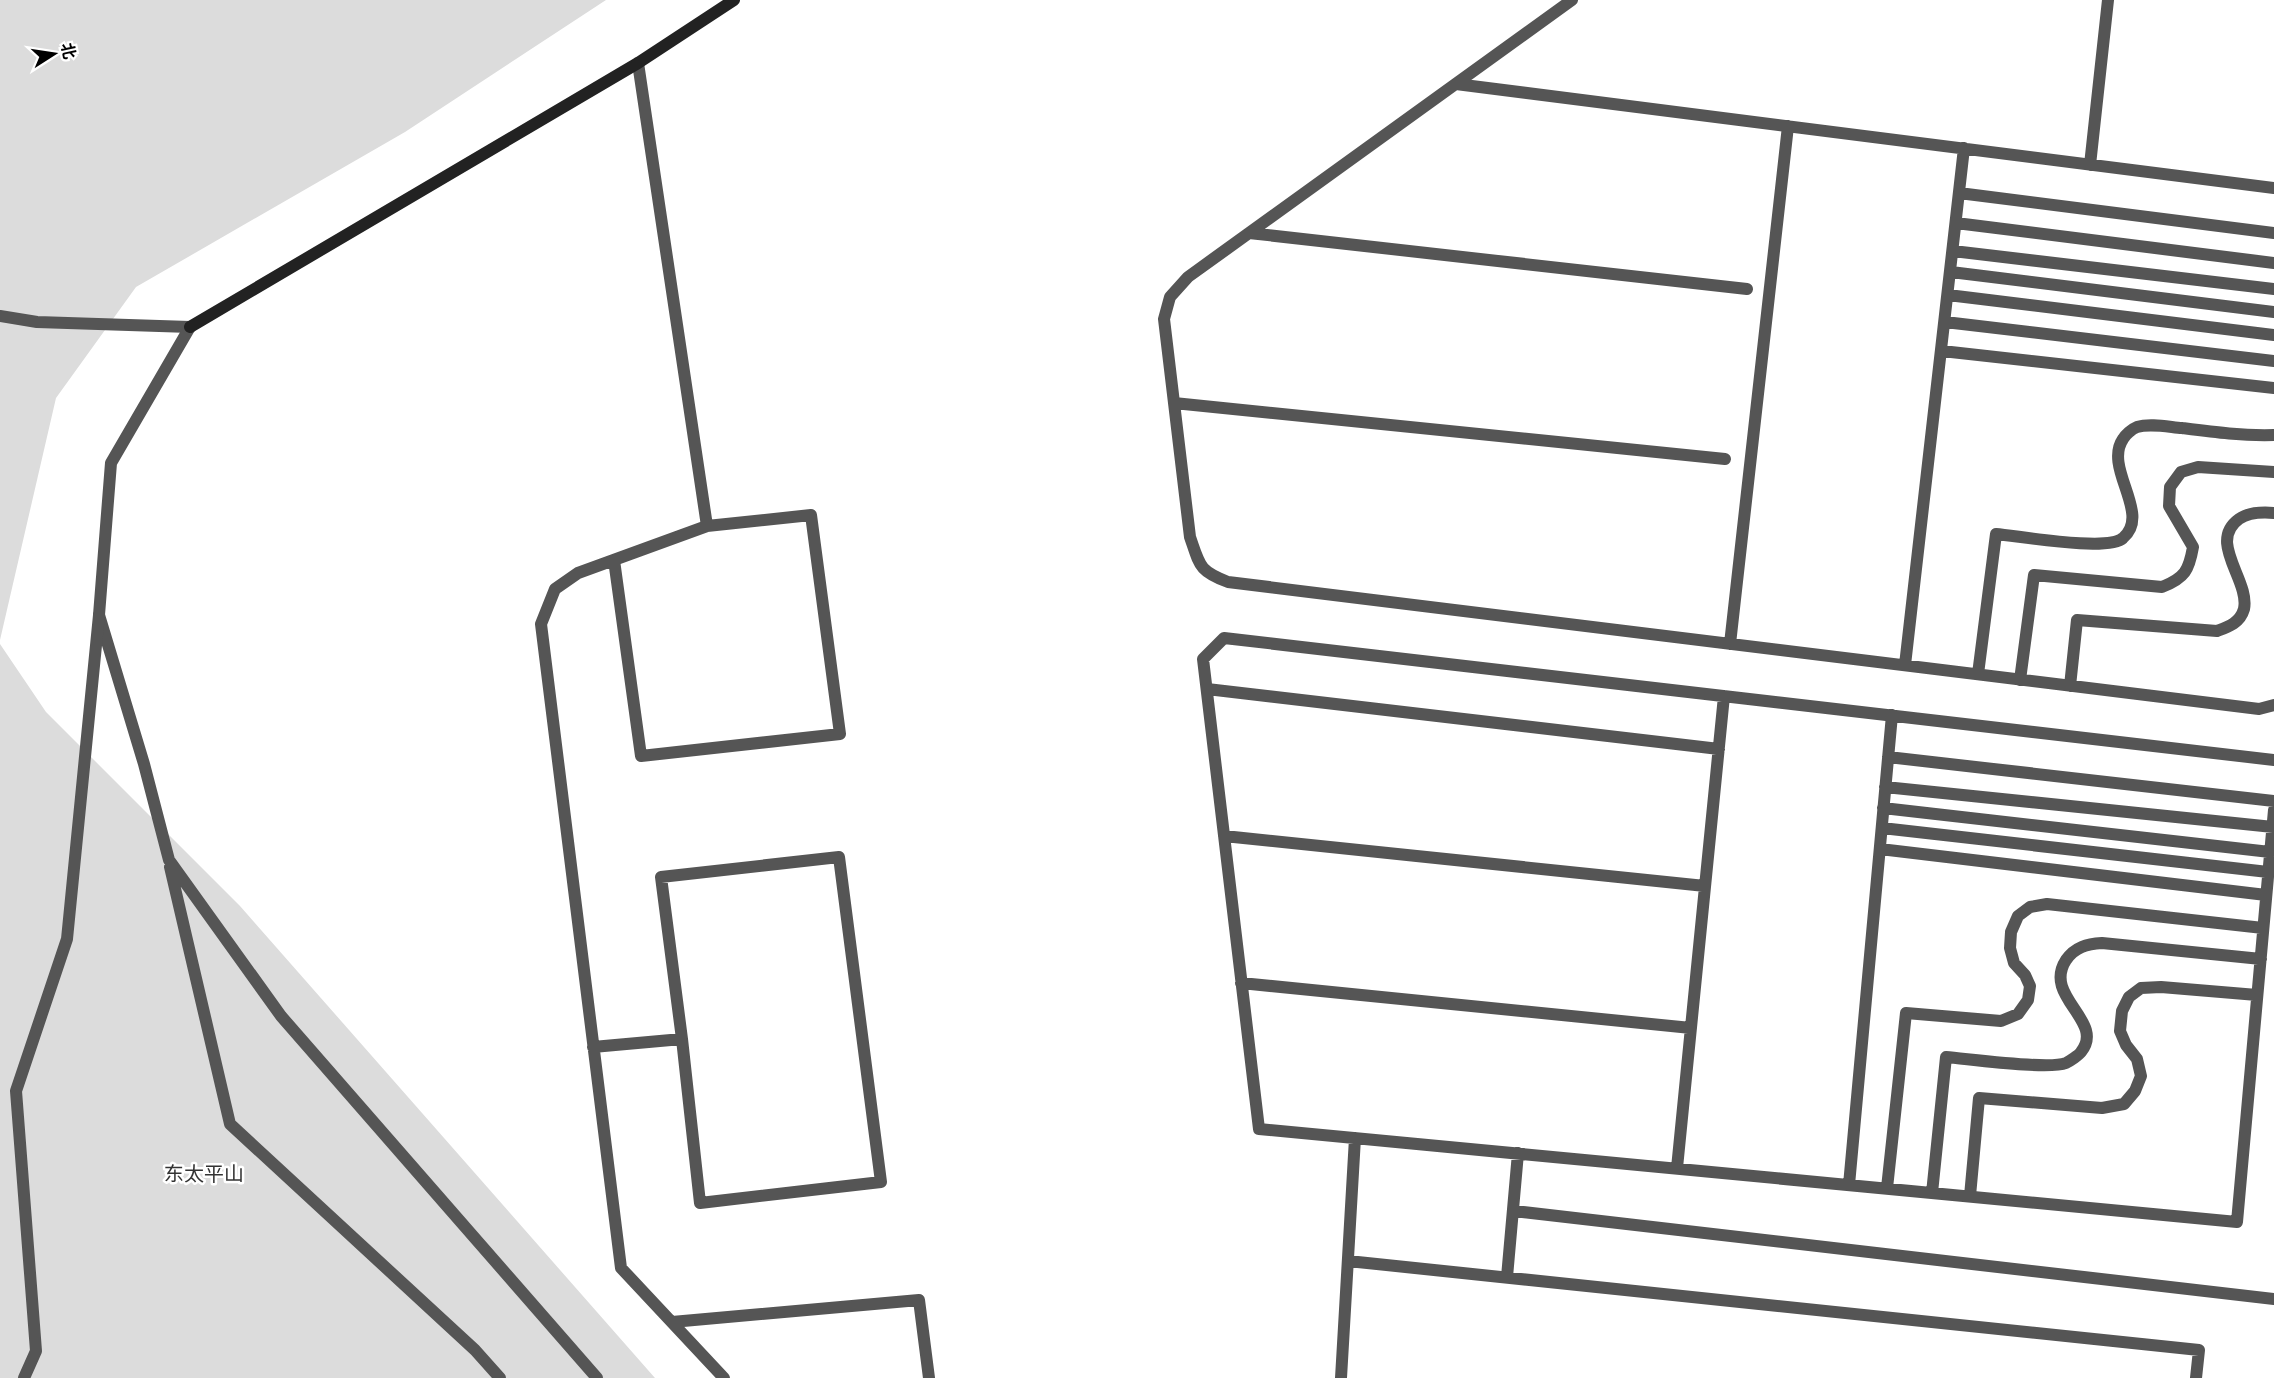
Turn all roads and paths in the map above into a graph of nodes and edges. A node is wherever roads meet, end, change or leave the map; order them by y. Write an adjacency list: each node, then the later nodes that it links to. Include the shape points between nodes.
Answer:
1 (734, 0): 4 (street)
2 (1572, 0): 5 (street)
3 (2108, 0): 8 (street)
4 (638, 63): 23 (street); 33 (street)
5 (1456, 84): 6 (street); 12 (street)
6 (1788, 126): 7 (street); 36 (street)
7 (1964, 148): 8 (street); 10 (street)
8 (2090, 165): 9 (street)
9 (2274, 188)
10 (1959, 193): 11 (street); 13 (street)
11 (1956, 223): 14 (street); 15 (street)
12 (1249, 233): 17 (street); 28 (street, via 1188,277 1170,297 1164,319)
13 (2274, 233)
14 (1953, 251): 16 (street); 18 (street)
15 (2274, 263)
16 (1951, 272): 19 (street); 20 (street)
17 (1747, 289)
18 (2274, 289)
19 (1948, 295): 22 (street); 24 (street)
20 (2274, 312)
21 (0, 316): 23 (street, via 37,322)
22 (1945, 322): 25 (street); 26 (street)
23 (190, 327): 35 (street, via 111,463)
24 (2274, 335)
25 (1942, 351): 27 (street); 37 (street)
26 (2274, 361)
27 (2274, 388)
28 (1174, 403): 30 (street); 36 (street, via 1190,537 1198,561 1208,574 1228,582)
29 (2274, 435): 38 (street, via 2136,427 2117,448 2118,467 2132,509 2132,524 2124,538 2096,545 1996,534)
30 (1725, 459)
31 (2274, 472): 39 (street, via 2198,467 2181,472 2170,487 2169,506 2193,547 2190,565 2179,581 2162,587 2034,575)
32 (2274, 513): 40 (street, via 2243,515 2231,525 2229,555 2244,593 2244,610 2234,624 2217,631 2077,620)
33 (707, 526): 34 (street); 34 (street, via 811,515 840,734 641,756)
34 (614, 560): 67 (street, via 578,573 555,590 541,624)
35 (99, 615): 57 (street); 80 (street, via 67,939 16,1091 36,1351)
36 (1730, 644): 37 (street)
37 (1905, 665): 38 (street)
38 (1978, 674): 39 (street)
39 (2020, 680): 40 (street)
40 (2070, 686): 43 (street, via 2259,709)
41 (1207, 689): 42 (street, via 1203,659 1224,638); 45 (street); 54 (street)
42 (1724, 696): 44 (street); 45 (street)
43 (2274, 705)
44 (1892, 715): 46 (street); 47 (street)
45 (1719, 749): 59 (street)
46 (1888, 757): 48 (street); 49 (street)
47 (2274, 760)
48 (1885, 787): 50 (street); 52 (street)
49 (2274, 801)
50 (1883, 808): 53 (street); 56 (street)
51 (2274, 810): 52 (street)
52 (2272, 827): 56 (street)
53 (1882, 828): 55 (street); 58 (street)
54 (1224, 836): 59 (street); 63 (street)
55 (1880, 849): 60 (street); 71 (street)
56 (2270, 852): 58 (street)
57 (169, 860): 81 (street, via 230,1124 475,1350); 82 (street, via 281,1017)
58 (2268, 872): 60 (street)
59 (1706, 886): 65 (street)
60 (2266, 895): 61 (street)
61 (2263, 928): 62 (street); 72 (street, via 2047,904 2018,915 2010,948 2014,963 2031,986 2028,1000 2018,1014 2001,1021 1906,1013)
62 (2261, 959): 64 (street); 73 (street, via 2102,943 2084,945 2068,957 2060,971 2061,988 2082,1019 2087,1037 2081,1052 2066,1063 2048,1065 1946,1057)
63 (1241, 983): 65 (street); 68 (street, via 1259,1129)
64 (2257, 995): 74 (street, via 2161,987 2141,988 2129,997 2122,1011 2120,1031 2137,1059 2141,1076 2124,1104 2102,1108 1979,1098); 74 (street, via 2236,1222)
65 (1691, 1028): 70 (street)
66 (682, 1039): 66 (street, via 700,1203 881,1182 839,857 661,877); 67 (street)
67 (593, 1047): 79 (street, via 621,1268)
68 (1355, 1138): 69 (street); 76 (street)
69 (1518, 1153): 70 (street); 75 (street)
70 (1677, 1168): 71 (street)
71 (1849, 1185): 72 (street)
72 (1887, 1188): 73 (street)
73 (1932, 1193): 74 (street)
74 (1970, 1196)
75 (1514, 1211): 77 (street); 78 (street)
76 (1348, 1262): 77 (street); 85 (street)
77 (1507, 1278): 86 (street, via 2199,1350)
78 (2274, 1299)
79 (672, 1322): 83 (street); 84 (street, via 919,1299)
80 (24, 1378)
81 (500, 1378)
82 (597, 1378)
83 (724, 1378)
84 (929, 1378)
85 (1341, 1378)
86 (2196, 1378)

